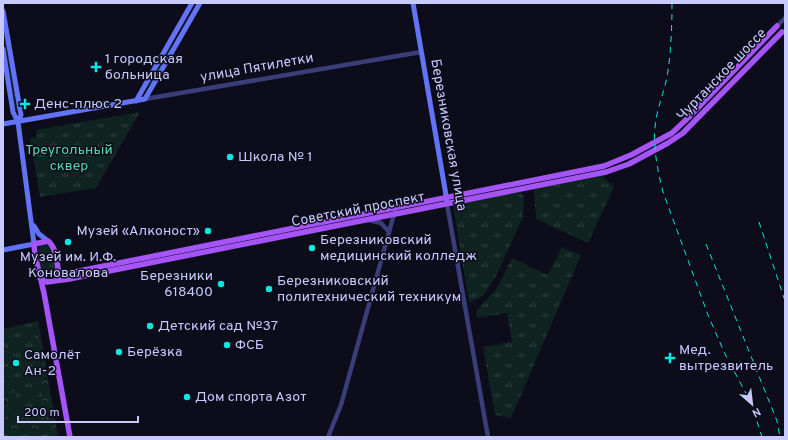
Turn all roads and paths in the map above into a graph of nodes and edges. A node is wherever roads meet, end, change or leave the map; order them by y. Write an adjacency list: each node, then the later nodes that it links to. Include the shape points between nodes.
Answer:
1 (192, 3): 8 (main road)
2 (200, 3): 9 (main road)
3 (413, 3): 11 (main road, Березниковская улица)
4 (3, 11): 14 (main road, via 21,114)
5 (785, 18): 6 (street, Чуртанское шоссе)
6 (777, 26): 7 (main road); 17 (main road, Чуртанское шоссе, via 672,133)
7 (784, 33): 16 (main road, Чуртанское шоссе)
8 (168, 44): 9 (main road); 13 (main road)
9 (175, 47): 12 (main road)
10 (3, 49): 14 (main road, via 13,112)
11 (421, 52): 12 (street, улица Пятилетки); 19 (main road, Березниковская улица)
12 (145, 99): 13 (main road, улица Пятилетки)
13 (136, 101): 14 (main road, улица Пятилетки)
14 (18, 122): 15 (main road, улица Пятилетки); 24 (main road)
15 (3, 124)
16 (676, 138): 18 (main road, Советский проспект)
17 (631, 154): 18 (main road); 19 (main road, Советский проспект, via 604,166)
18 (629, 164): 20 (main road, Советский проспект, via 606,172)
19 (446, 197): 20 (main road, Березниковская улица); 21 (main road, Советский проспект)
20 (447, 204): 22 (main road, Советский проспект); 35 (street, Березниковская улица)
21 (396, 207): 22 (street); 29 (main road, Советский проспект)
22 (394, 215): 23 (main road, Советский проспект); 25 (street)
23 (369, 220): 25 (street, via 381,223); 31 (main road, Советский проспект)
24 (32, 221): 26 (main road, via 39,234); 27 (main road)
25 (389, 232): 34 (street, via 341,405)
26 (48, 241): 27 (main road); 29 (main road, via 54,249)
27 (34, 244): 28 (main road); 30 (main road)
28 (3, 250)
29 (59, 275): 31 (main road)
30 (40, 278): 31 (main road, Советский проспект); 32 (main road)
31 (52, 282): 32 (main road)
32 (44, 293): 33 (main road)
33 (70, 437)
34 (328, 437)
35 (488, 437)

